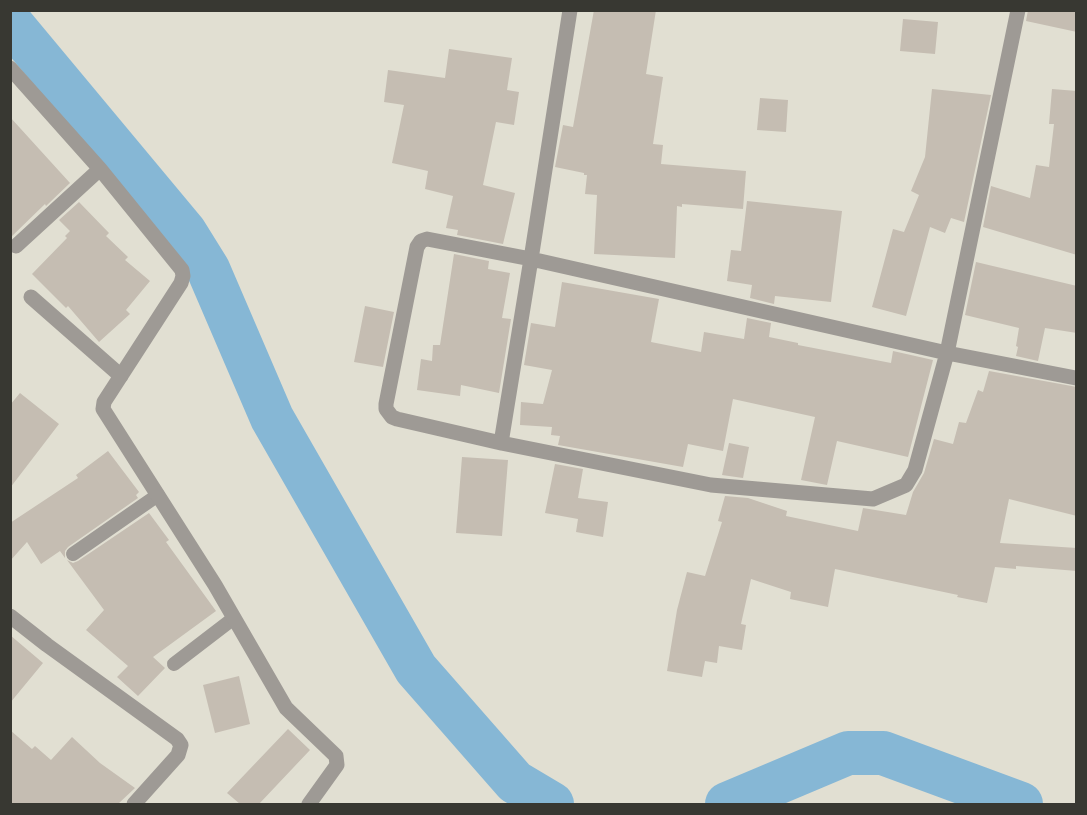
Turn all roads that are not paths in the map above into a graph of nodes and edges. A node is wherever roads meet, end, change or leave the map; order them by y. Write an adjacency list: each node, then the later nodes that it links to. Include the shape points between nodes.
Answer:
1 (570, 10): 6 (street)
2 (1017, 10): 8 (street)
3 (10, 68): 4 (street)
4 (100, 169): 5 (street); 9 (street, via 183,273 181,283)
5 (16, 246)
6 (531, 259): 8 (street); 11 (street); 11 (street, via 421,241 386,404 388,413 397,419)
7 (31, 297): 9 (street)
8 (947, 353): 10 (street); 11 (street, via 915,470 906,485 873,499 711,485)
9 (121, 376): 12 (street, via 103,409)
10 (1077, 378)
11 (501, 443)
12 (158, 495): 13 (lane); 15 (street)
13 (73, 554)
14 (10, 616): 17 (street, via 181,745 178,755)
15 (234, 618): 16 (lane); 18 (street, via 286,708 337,758 337,765)
16 (174, 664)
17 (134, 804)
18 (309, 804)

